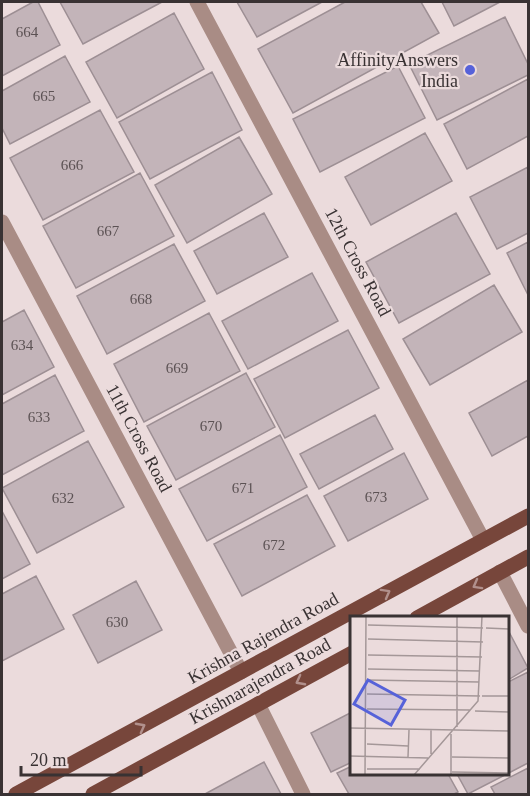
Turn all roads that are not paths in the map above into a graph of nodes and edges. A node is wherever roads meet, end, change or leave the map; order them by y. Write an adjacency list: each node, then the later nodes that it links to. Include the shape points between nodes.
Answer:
1 (197, 2): 4 (street, 12th Cross Road)
2 (2, 222): 10 (street, 11th Cross Road)
3 (528, 516): 4 (main road, Krishna Rajendra Road)
4 (483, 540): 10 (main road, Krishna Rajendra Road, one-way to 4)
5 (528, 557): 6 (main road)
6 (500, 572): 7 (main road, one-way to 7); 8 (street)
7 (421, 616)
8 (528, 626)
9 (350, 654): 11 (main road, Krishnarajendra Road, one-way to 11)
10 (241, 672): 12 (main road, Krishna Rajendra Road, one-way to 10)
11 (258, 704): 13 (main road, Krishnarajendra Road); 14 (street)
12 (16, 795)
13 (93, 795)
14 (303, 795)

